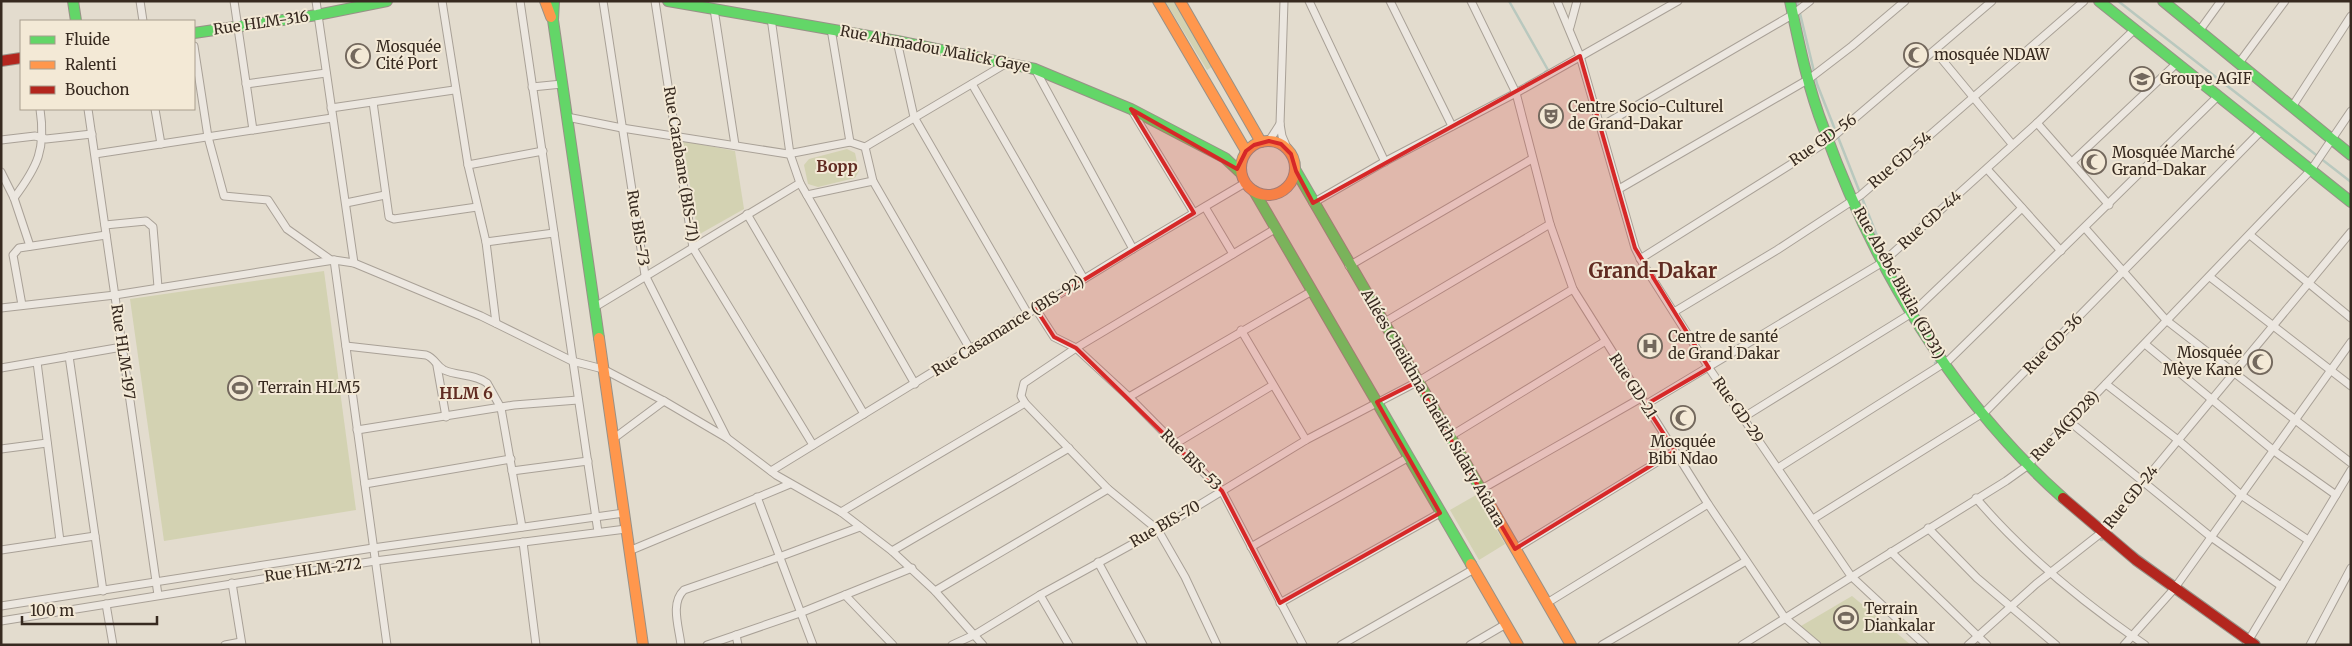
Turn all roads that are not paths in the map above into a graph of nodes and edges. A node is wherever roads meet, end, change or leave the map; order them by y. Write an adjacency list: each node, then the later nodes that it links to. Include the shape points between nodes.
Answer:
1 (74, 1): 36 (main road)
2 (140, 1): 37 (street)
3 (234, 1): 39 (street)
4 (316, 1): 32 (street)
5 (387, 1): 32 (main road, Rue HLM-316)
6 (442, 1): 61 (street)
7 (520, 1): 60 (street)
8 (545, 1): 38 (main road)
9 (554, 1): 38 (main road)
10 (603, 1): 80 (street, Rue BIS-73)
11 (655, 1): 84 (street, Rue Carabane (BIS-71))
12 (668, 1): 31 (main road, Rue Ahmadou Malick Gaye)
13 (1158, 1): 98 (main road)
14 (1180, 1): 89 (main road)
15 (1284, 1): 77 (street)
16 (1308, 1): 104 (street)
17 (1390, 1): 78 (street)
18 (1471, 1): 62 (street, Rue GD-21)
19 (1558, 1): 40 (street, Rue GD-29)
20 (1578, 1): 40 (street)
21 (1678, 1): 48 (street)
22 (1790, 1): 33 (main road, Rue Abébé Bikila (GD31))
23 (1810, 1): 33 (street)
24 (1905, 1): 56 (street)
25 (1992, 1): 46 (street, Rue GD-56)
26 (2084, 1): 64 (street, Rue GD-54)
27 (2099, 1): 41 (main road)
28 (2163, 1): 43 (main road)
29 (2221, 1): 43 (street)
30 (2285, 1): 53 (street)
31 (714, 9): 35 (main road, Rue Ahmadou Malick Gaye); 94 (street)
32 (317, 15): 39 (main road, Rue HLM-316); 55 (street)
33 (1792, 15): 56 (main road, Rue Abébé Bikila (GD31)); 79 (street)
34 (2351, 16): 66 (street)
35 (771, 18): 42 (main road, Rue Ahmadou Malick Gaye); 101 (street)
36 (76, 20)
37 (143, 20)
38 (553, 20): 58 (main road)
39 (237, 26): 44 (main road, Rue HLM-316); 57 (street)
40 (1570, 27): 48 (street, Rue GD-29)
41 (2135, 28): 52 (main road); 76 (street, Rue GD-44)
42 (831, 29): 45 (main road, Rue Ahmadou Malick Gaye); 91 (street)
43 (2200, 30): 53 (main road)
44 (195, 33)
45 (897, 41): 51 (main road, Rue Ahmadou Malick Gaye); 74 (street)
46 (1935, 51): 64 (street); 90 (street, Rue GD-56)
47 (195, 52): 85 (street)
48 (1580, 56): 62 (street); 79 (street, Rue GD-29)
49 (20, 58): 50 (main road)
50 (1, 60)
51 (1010, 62): 54 (main road, Rue Ahmadou Malick Gaye); 59 (street)
52 (2177, 63): 63 (main road); 105 (street)
53 (2239, 63): 66 (main road)
54 (1035, 69): 68 (main road, Rue Ahmadou Malick Gaye); 141 (street)
55 (326, 73): 57 (street); 67 (street)
56 (1809, 79): 90 (main road, Rue Abébé Bikila (GD31)); 115 (street)
57 (246, 84): 81 (street)
58 (562, 84): 60 (street); 73 (main road)
59 (972, 84): 74 (street); 152 (street)
60 (532, 87): 97 (street)
61 (454, 90): 65 (street); 106 (street)
62 (1516, 93): 78 (street); 103 (street, Rue GD-21)
63 (2218, 96): 82 (main road); 124 (street)
64 (1973, 98): 93 (street); 120 (street, Rue GD-54)
65 (373, 102): 67 (street); 117 (street)
66 (2292, 107): 88 (main road)
67 (331, 108): 75 (street)
68 (1131, 109): 99 (main road, Rue Ahmadou Malick Gaye); 128 (street)
69 (40, 110): 86 (street)
70 (88, 110): 83 (street, Rue HLM-197)
71 (156, 110): 92 (street)
72 (2351, 111): 88 (street, Rue A(GD28))
73 (567, 117): 80 (street); 160 (main road)
74 (914, 117): 95 (street); 164 (street)
75 (332, 118): 81 (street); 122 (street)
76 (2037, 123): 93 (street, Rue GD-44); 105 (street)
77 (1280, 124): 89 (street); 96 (street)
78 (1452, 126): 104 (street)
79 (1600, 126): 115 (street, Rue GD-29)
80 (622, 128): 84 (street); 150 (street, Rue BIS-73)
81 (253, 130): 85 (street)
82 (2261, 131): 108 (main road); 149 (street, Rue GD-36)
83 (92, 134): 86 (street); 100 (street, Rue HLM-197)
84 (677, 136): 94 (street); 140 (street, Rue Carabane (BIS-71))
85 (208, 137): 92 (street); 145 (street, via 224,196 268,200 287,229)
86 (42, 139): 87 (street, via 35,136); 119 (street, via 33,174)
87 (1, 140)
88 (2332, 140): 102 (main road); 108 (street, Rue A(GD28))
89 (1265, 141): 96 (main road, via 1281,144); 98 (main road)
90 (1828, 141): 120 (main road, Rue Abébé Bikila (GD31)); 144 (street, Rue GD-56)
91 (850, 142): 95 (street); 101 (street)
92 (161, 144): 100 (street)
93 (2012, 144): 107 (street, Rue GD-44)
94 (735, 145): 101 (street)
95 (865, 147): 112 (street)
96 (1288, 150): 109 (main road, via 1294,158)
97 (543, 151): 106 (street); 135 (street)
98 (1245, 152): 99 (main road, via 1232,157); 111 (main road)
99 (1214, 153): 111 (main road, Rue Ahmadou Malick Gaye)
100 (95, 154): 131 (street, Rue HLM-197)
101 (790, 154): 113 (street)
102 (2351, 155)
103 (1532, 158): 130 (street, Rue GD-21); 148 (street)
104 (1385, 162): 123 (street)
105 (2072, 162): 124 (street)
106 (468, 165): 125 (street)
107 (1987, 169): 127 (street); 146 (street, Rue GD-44)
108 (2311, 170): 121 (main road); 137 (street, Rue A(GD28))
109 (1296, 171): 116 (main road, via 1292,182 1282,192 1267,195); 123 (main road, Allées Cheikhna Cheikh Sidaty Aîdara)
110 (1, 172): 119 (street)
111 (1241, 173): 114 (main road)
112 (873, 181): 118 (street); 177 (street)
113 (800, 183): 118 (street); 129 (street)
114 (1245, 184): 116 (main road); 126 (street, Rue Casamance (BIS-92))
115 (1618, 189): 144 (street, Rue GD-29)
116 (1254, 191): 133 (main road)
117 (385, 195): 122 (street); 125 (street, via 388,214 394,219)
118 (807, 195): 189 (street)
119 (14, 198): 139 (street)
120 (1852, 201): 146 (main road, Rue Abébé Bikila (GD31)); 162 (street, Rue GD-54)
121 (2351, 202)
122 (346, 203): 147 (street)
123 (1313, 203): 148 (main road, Allées Cheikhna Cheikh Sidaty Aîdara)
124 (2109, 205): 132 (street)
125 (477, 207): 138 (street)
126 (1205, 207): 128 (street, Rue Casamance (BIS-92)); 143 (street)
127 (2022, 208): 142 (street); 163 (street)
128 (1194, 213): 141 (street, Rue Casamance (BIS-92))
129 (747, 214): 140 (street); 201 (street)
130 (1550, 224): 155 (street, Rue GD-21); 168 (street)
131 (105, 225): 136 (street, Rue HLM-197); 154 (street, via 150,223)
132 (2085, 228): 142 (street); 149 (street)
133 (1275, 229): 143 (street); 156 (main road)
134 (2351, 232): 153 (street, Rue GD-24)
135 (554, 233): 138 (street); 179 (street)
136 (106, 235): 139 (street); 157 (street, Rue HLM-197)
137 (2250, 235): 151 (street, Rue A(GD28)); 153 (street)
138 (486, 242): 167 (street)
139 (30, 246): 158 (street, via 18,248 13,255)
140 (693, 248): 150 (street); 215 (street, Rue Carabane (BIS-71))
141 (1133, 249): 152 (street, Rue Casamance (BIS-92))
142 (2061, 251): 181 (street)
143 (1233, 254): 176 (street)
144 (1640, 259): 162 (street, Rue GD-29)
145 (333, 260): 147 (street); 154 (street); 174 (street)
146 (1883, 262): 163 (main road, Rue Abébé Bikila (GD31)); 184 (street, Rue GD-44)
147 (354, 263): 167 (street)
148 (1350, 266): 168 (main road, Allées Cheikhna Cheikh Sidaty Aîdara)
149 (2123, 271): 166 (street); 202 (street, Rue GD-36)
150 (645, 275): 160 (street); 209 (street, Rue BIS-73)
151 (2210, 277): 166 (street, Rue A(GD28)); 169 (street)
152 (1084, 279): 161 (street, Rue Casamance (BIS-92))
153 (2307, 284): 165 (street); 169 (street, Rue GD-24)
154 (158, 287): 157 (street)
155 (1573, 289): 171 (street, Rue GD-21); 188 (street, Rue BIS-70)
156 (1312, 291): 170 (street); 196 (main road)
157 (115, 295): 158 (street); 175 (street, Rue HLM-197)
158 (22, 305): 159 (street)
159 (1, 308)
160 (594, 308): 185 (main road)
161 (1036, 310): 164 (street, Rue Casamance (BIS-92)); 176 (street, Rue BIS-53, via 1054,337)
162 (1674, 312): 184 (street, Rue GD-29)
163 (1912, 313): 181 (main road, Rue Abébé Bikila (GD31)); 204 (street)
164 (1028, 314): 177 (street, Rue Casamance (BIS-92))
165 (2351, 318)
166 (2166, 320): 173 (street, Rue A(GD28)); 186 (street)
167 (496, 323): 179 (street)
168 (1383, 323): 188 (main road, Allées Cheikhna Cheikh Sidaty Aîdara)
169 (2272, 326): 186 (street, Rue GD-24); 187 (street)
170 (1241, 330): 191 (street); 193 (street)
171 (1604, 342): 199 (street, Rue GD-21); 208 (street)
172 (2351, 342): 187 (street)
173 (2145, 344): 190 (street, Rue A(GD28)); 194 (street)
174 (346, 346): 182 (street, via 426,355); 207 (street)
175 (122, 347): 178 (street); 274 (street, Rue HLM-197)
176 (1076, 348): 193 (street, Rue BIS-53); 198 (street, via 1024,383 1021,396)
177 (970, 350): 189 (street, Rue Casamance (BIS-92))
178 (69, 356): 180 (street); 252 (street)
179 (572, 361): 185 (street); 195 (street)
180 (36, 362): 183 (street); 213 (street)
181 (1944, 364): 202 (main road, Rue Abébé Bikila (GD31)); 225 (street)
182 (437, 366): 200 (street, via 487,383); 203 (street)
183 (1, 368)
184 (1709, 368): 199 (street, Rue GD-44); 204 (street, Rue GD-29)
185 (603, 369): 197 (street); 210 (main road)
186 (2234, 371): 194 (street, Rue GD-24); 205 (street)
187 (2330, 371): 192 (street); 205 (street)
188 (1415, 383): 196 (street, Rue BIS-70); 208 (main road, Allées Cheikhna Cheikh Sidaty Aîdara)
189 (915, 384): 201 (street, Rue Casamance (BIS-92))
190 (2106, 384): 206 (street, Rue A(GD28)); 212 (street)
191 (1273, 385): 211 (street); 214 (street)
192 (2351, 386)
193 (1129, 397): 214 (street, Rue BIS-53)
194 (2211, 399): 212 (street, Rue GD-24); 219 (street)
195 (578, 400): 200 (street); 222 (street)
196 (1380, 400): 211 (street, Rue BIS-70); 220 (main road)
197 (664, 401): 209 (street); 210 (street)
198 (1025, 402): 216 (street); 240 (street)
199 (1643, 402): 218 (street, Rue GD-21); 233 (street, Rue GD-44)
200 (502, 408): 203 (street); 221 (street)
201 (864, 414): 215 (street, Rue Casamance (BIS-92))
202 (1982, 414): 224 (main road, Rue Abébé Bikila (GD31)); 244 (street, Rue GD-36)
203 (446, 417): 207 (street)
204 (1744, 417): 225 (street, Rue GD-29)
205 (2295, 420): 219 (street); 223 (street)
206 (2070, 422): 224 (street, Rue A(GD28)); 229 (street)
207 (357, 430): 230 (street)
208 (1450, 437): 233 (main road, Allées Cheikhna Cheikh Sidaty Aîdara)
209 (727, 438): 228 (street)
210 (613, 440): 241 (main road)
211 (1306, 440): 234 (street, Rue BIS-70)
212 (2178, 440): 229 (street, Rue GD-24); 235 (street)
213 (47, 442): 217 (street); 255 (street)
214 (1174, 444): 234 (street, Rue BIS-53)
215 (813, 445): 228 (street, Rue Casamance (BIS-92))
216 (1068, 448): 232 (street); 262 (street)
217 (1, 449)
218 (1674, 451): 239 (street, Rue GD-21); 259 (street)
219 (2274, 451): 235 (street); 236 (street)
220 (1409, 457): 242 (main road); 257 (street)
221 (511, 460): 227 (street); 230 (street)
222 (588, 461): 227 (street); 243 (street)
223 (2351, 463)
224 (2027, 466): 238 (street, Rue A(GD28)); 251 (main road, Rue Abébé Bikila (GD31))
225 (1778, 468): 244 (street, Rue GD-29)
226 (2351, 470): 236 (street)
227 (512, 471): 245 (street)
228 (771, 471): 231 (street)
229 (2143, 483): 251 (street, Rue GD-24); 253 (street)
230 (364, 484): 258 (street)
231 (790, 484): 237 (street); 240 (street)
232 (1108, 489): 249 (street); 278 (street)
233 (1480, 490): 259 (main road, Allées Cheikhna Cheikh Sidaty Aîdara)
234 (1222, 491): 249 (street, Rue BIS-70); 257 (street, Rue BIS-53)
235 (2241, 495): 253 (street); 254 (street)
236 (2336, 495): 254 (street)
237 (757, 497): 261 (street); 264 (street)
238 (1976, 498): 247 (street, Rue A(GD28)); 271 (street, via 1999,526)
239 (1708, 504): 265 (street, Rue GD-21); 283 (street)
240 (841, 512): 246 (street)
241 (624, 513): 243 (street, Rue HLM-272); 248 (main road)
242 (1440, 513): 270 (main road); 282 (street)
243 (596, 517): 245 (street, Rue HLM-272); 250 (street)
244 (1813, 519): 272 (street, Rue GD-29)
245 (522, 527): 258 (street, Rue HLM-272)
246 (860, 527): 262 (street); 264 (street)
247 (1928, 528): 263 (street, Rue A(GD28)); 286 (street)
248 (626, 529): 250 (street, Rue HLM-272); 261 (main road)
249 (1158, 530): 267 (street, Rue BIS-70); 311 (street)
250 (598, 532): 256 (street, Rue HLM-272)
251 (2101, 533): 271 (street, Rue GD-24); 276 (main road, Rue Abébé Bikila (GD31))
252 (95, 536): 255 (street); 277 (street)
253 (2211, 537): 275 (street); 276 (street)
254 (2308, 540): 275 (street)
255 (60, 541): 260 (street)
256 (523, 542): 266 (street, Rue HLM-272); 300 (street)
257 (1251, 547): 282 (street, Rue BIS-53)
258 (373, 548): 266 (street); 274 (street, Rue HLM-272)
259 (1515, 549): 283 (main road, Allées Cheikhna Cheikh Sidaty Aîdara)
260 (1, 550)
261 (629, 551): 301 (main road)
262 (892, 551): 268 (street)
263 (1891, 552): 272 (street, Rue A(GD28)); 293 (street)
264 (779, 558): 287 (street); 302 (street, via 684,590 676,603)
265 (1746, 560): 288 (street, Rue GD-21); 317 (street)
266 (375, 561): 273 (street, Rue HLM-272); 299 (street)
267 (1098, 562): 281 (street, Rue BIS-70); 310 (street)
268 (912, 568): 278 (street); 279 (street)
269 (2351, 568): 326 (street)
270 (1474, 569): 290 (main road); 313 (street)
271 (2050, 572): 286 (street, Rue GD-24); 294 (street)
272 (1852, 576): 288 (street, Rue A(GD28)); 320 (street, Rue GD-29)
273 (232, 582): 280 (street, Rue HLM-272); 296 (street)
274 (156, 583): 277 (street, Rue HLM-272); 280 (street, Rue HLM-197)
275 (2281, 586): 295 (street)
276 (2174, 589): 294 (street); 295 (main road, Rue Abébé Bikila (GD31))
277 (103, 590): 285 (street, Rue HLM-272)
278 (935, 591): 291 (street)
279 (845, 595): 287 (street); 306 (street)
280 (158, 596): 284 (street, Rue HLM-272)
281 (1040, 596): 291 (street, Rue BIS-70); 309 (street)
282 (1280, 603): 312 (street, Rue BIS-53)
283 (1547, 603): 316 (main road, Allées Cheikhna Cheikh Sidaty Aîdara)
284 (106, 604): 289 (street, Rue HLM-272); 297 (street)
285 (1, 606)
286 (2010, 608): 293 (street, Rue GD-24); 323 (street)
287 (800, 613): 292 (street); 305 (street)
288 (1785, 618): 318 (street, Rue A(GD28)); 319 (street, Rue GD-21)
289 (1, 621)
290 (1506, 624): 314 (street); 315 (main road)
291 (976, 634): 307 (street, Rue BIS-70); 308 (street)
292 (736, 635): 303 (street); 304 (street)
293 (1977, 636): 321 (street, Rue GD-24); 322 (street)
294 (2132, 636): 324 (street); 325 (street)
295 (2250, 643)
296 (242, 644): 298 (street)
297 (113, 645)
298 (225, 645)
299 (387, 645)
300 (536, 645)
301 (643, 645)
302 (682, 645)
303 (707, 645)
304 (738, 645)
305 (813, 645)
306 (893, 645)
307 (952, 645)
308 (984, 645)
309 (1069, 645)
310 (1143, 645)
311 (1218, 645)
312 (1303, 645)
313 (1341, 645)
314 (1470, 645)
315 (1518, 645)
316 (1571, 645)
317 (1602, 645)
318 (1742, 645)
319 (1817, 645)
320 (1924, 645)
321 (1968, 645)
322 (1987, 645)
323 (2056, 645)
324 (2124, 645)
325 (2145, 645)
326 (2310, 645)

